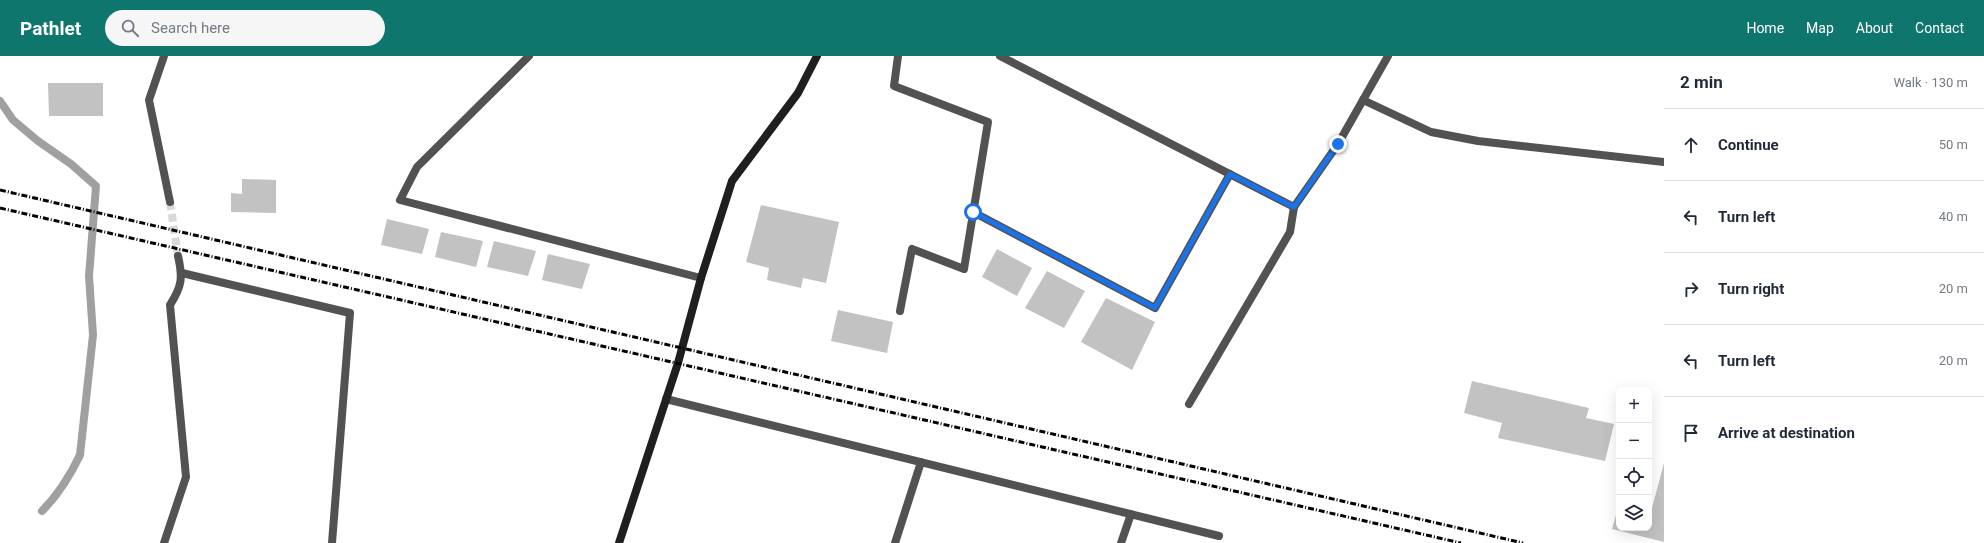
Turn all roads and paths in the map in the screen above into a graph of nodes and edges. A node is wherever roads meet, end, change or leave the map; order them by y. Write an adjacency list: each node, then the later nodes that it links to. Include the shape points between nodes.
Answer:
1 (164, 56): 10 (street, via 149,100)
2 (529, 56): 15 (street, via 417,167 400,200)
3 (817, 56): 15 (street, via 798,93 732,181)
4 (898, 56): 12 (street, via 894,86 988,122)
5 (1000, 56): 9 (street)
6 (1388, 56): 7 (street)
7 (1363, 100): 8 (street, via 1431,132 1478,141); 11 (street, via 1338,144)
8 (1664, 162)
9 (1230, 174): 11 (street); 12 (street, via 1155,308)
10 (170, 202)
11 (1294, 207): 18 (street, via 1290,232)
12 (973, 212): 16 (street, via 964,269 912,249)
13 (178, 256): 14 (street)
14 (182, 273): 22 (street, via 179,290 170,305 186,477); 23 (street, via 350,313)
15 (701, 278): 17 (street)
16 (900, 311)
17 (666, 399): 19 (street); 24 (street)
18 (1189, 404)
19 (921, 462): 20 (street); 25 (street)
20 (1131, 514): 21 (street); 26 (street)
21 (1219, 536)
22 (164, 543)
23 (332, 543)
24 (619, 543)
25 (895, 543)
26 (1121, 543)

